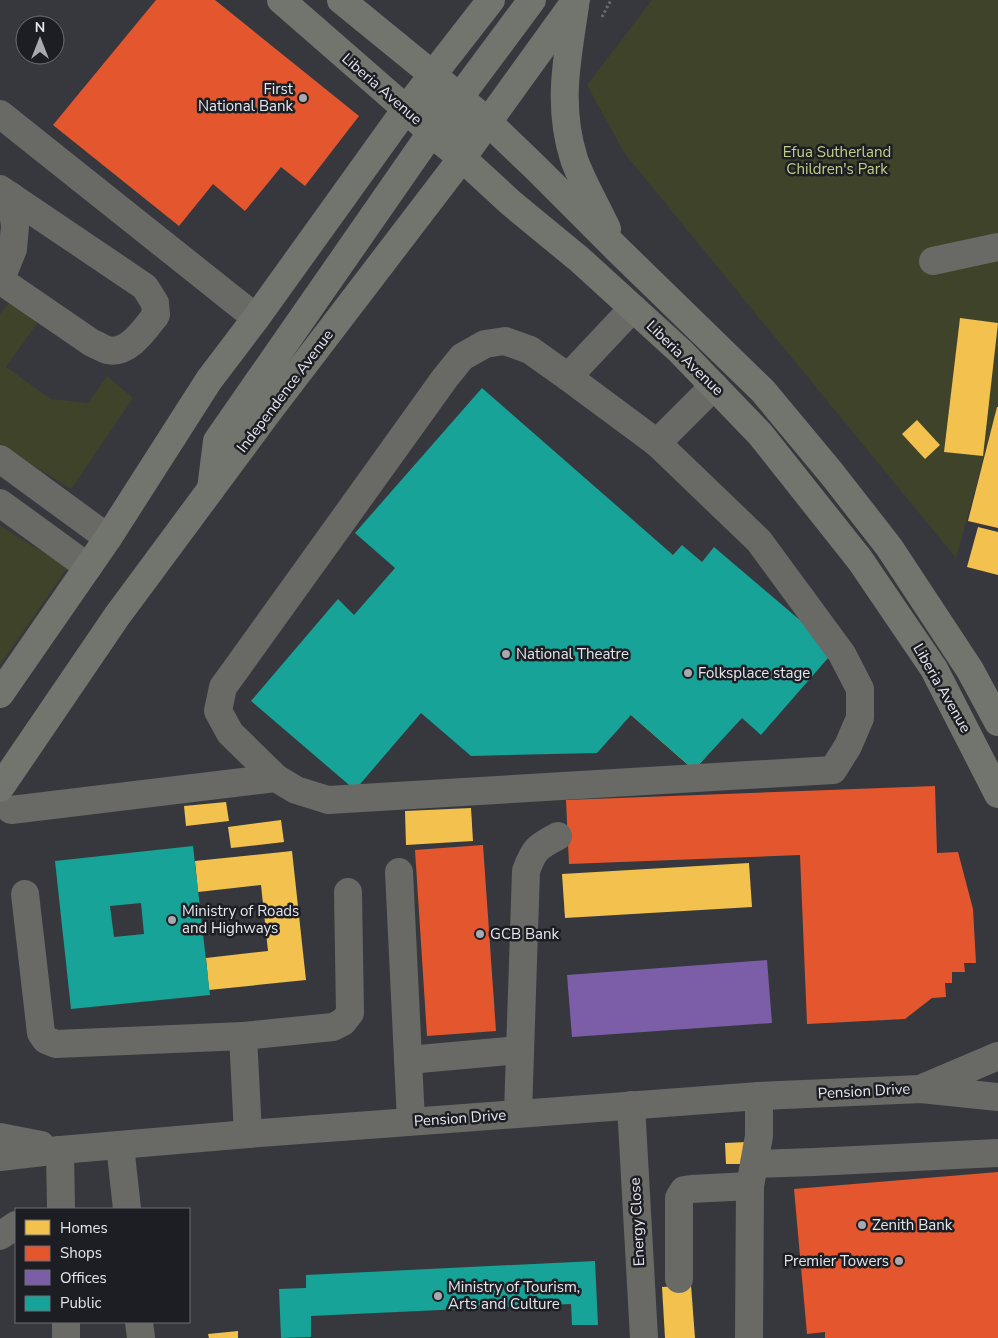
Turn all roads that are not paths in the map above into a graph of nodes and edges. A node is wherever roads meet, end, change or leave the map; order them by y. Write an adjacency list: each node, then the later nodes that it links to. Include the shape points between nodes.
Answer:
1 (281, 0): 8 (main road, Liberia Avenue)
2 (341, 0): 6 (main road, Liberia Avenue)
3 (491, 0): 7 (main road)
4 (532, 0): 9 (main road)
5 (576, 1): 12 (main road, Independence Avenue); 19 (main road, via 564,81 566,126 574,160)
6 (409, 55): 7 (main road, Liberia Avenue); 8 (main road, via 411,75 405,83 396,88)
7 (433, 75): 9 (main road, Liberia Avenue); 10 (main road); 13 (main road, via 436,97)
8 (376, 84): 10 (main road, Liberia Avenue)
9 (459, 98): 12 (main road, Liberia Avenue); 15 (main road)
10 (406, 109): 13 (main road, Liberia Avenue); 23 (main road)
11 (0, 114): 23 (street)
12 (488, 122): 14 (main road, Liberia Avenue); 15 (main road, Independence Avenue)
13 (431, 133): 15 (main road, Liberia Avenue); 28 (main road, via 216,441)
14 (520, 154): 16 (main road, via 511,150 493,156 487,164 486,174); 19 (main road, Liberia Avenue)
15 (462, 158): 16 (main road, Liberia Avenue); 28 (main road, Independence Avenue)
16 (490, 183): 22 (main road, Liberia Avenue)
17 (5, 193): 21 (street, via 15,226 13,249); 21 (street, via 145,287 155,303 156,315 139,336 122,349 108,350 92,343)
18 (998, 246): 20 (street)
19 (616, 248): 33 (main road, Liberia Avenue, via 763,391 832,474 888,547 970,670)
20 (932, 261)
21 (0, 280)
22 (633, 308): 24 (street); 25 (main road, Liberia Avenue)
23 (256, 318): 30 (main road, via 209,380)
24 (568, 377): 26 (street); 34 (street, via 530,350 505,341 485,344 462,357 445,378 224,687 218,711 230,733)
25 (714, 386): 26 (street); 35 (main road, Liberia Avenue, via 760,434 860,560 934,669)
26 (657, 444): 34 (street, via 759,541 842,654 860,689 860,718 833,770 328,800 296,790)
27 (0, 459): 30 (street)
28 (210, 490): 36 (main road, Independence Avenue, via 117,616)
29 (0, 503): 31 (street)
30 (108, 538): 31 (main road)
31 (88, 567): 32 (main road)
32 (0, 694)
33 (998, 722)
34 (276, 778): 36 (street)
35 (998, 794)
36 (5, 799)
37 (558, 836): 42 (street, via 532,852 526,871)
38 (399, 872): 44 (street)
39 (348, 892): 41 (street, via 350,1013 333,1027)
40 (26, 894): 41 (street, via 42,1033 46,1040 56,1044)
41 (243, 1036): 51 (street)
42 (520, 1050): 44 (street); 49 (street)
43 (998, 1056): 45 (street, Pension Drive)
44 (408, 1060): 50 (street)
45 (921, 1089): 46 (street, Pension Drive); 47 (street, Pension Drive)
46 (759, 1096): 48 (street, Pension Drive); 57 (street, via 759,1136)
47 (998, 1097)
48 (631, 1106): 49 (street, Pension Drive); 67 (street, Energy Close)
49 (518, 1113): 50 (street, Pension Drive)
50 (411, 1121): 51 (street, Pension Drive)
51 (248, 1134): 53 (street, Pension Drive)
52 (0, 1137): 54 (street)
53 (120, 1145): 54 (street, Pension Drive); 59 (street)
54 (60, 1150): 56 (street, Pension Drive); 58 (street)
55 (998, 1153): 57 (street, via 814,1162)
56 (0, 1157)
57 (752, 1175): 62 (street, via 684,1190 679,1198); 68 (street)
58 (56, 1207)
59 (127, 1208)
60 (15, 1226): 61 (street)
61 (0, 1236)
62 (679, 1279)
63 (66, 1323): 65 (street)
64 (139, 1323): 66 (street)
65 (66, 1338)
66 (141, 1338)
67 (644, 1338)
68 (749, 1338)

